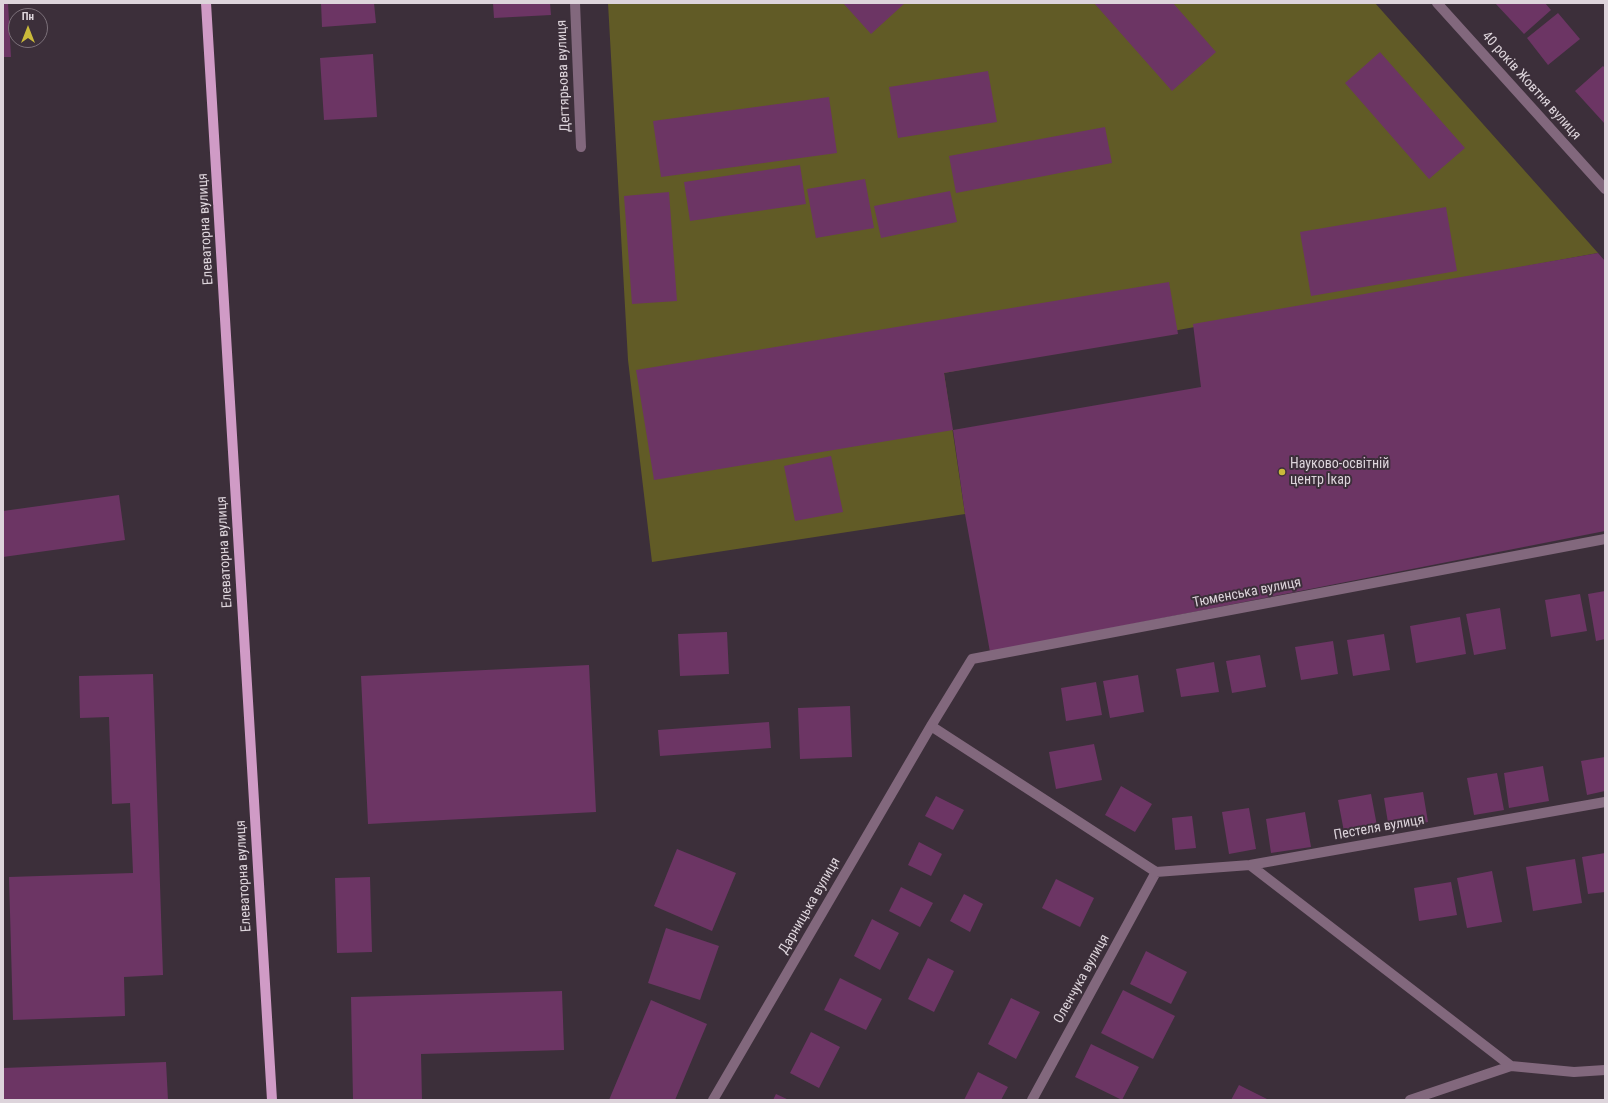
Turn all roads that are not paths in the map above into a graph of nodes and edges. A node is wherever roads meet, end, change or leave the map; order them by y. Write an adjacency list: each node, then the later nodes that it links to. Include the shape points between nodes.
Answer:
1 (206, 3): 13 (main road, Елеваторна вулиця)
2 (575, 3): 4 (street, Дегтярьова вулиця)
3 (1437, 3): 5 (street, 40 років Жовтня вулиця)
4 (581, 147)
5 (1605, 189)
6 (1605, 539): 7 (street, Тюменська вулиця, via 972,659)
7 (931, 726): 10 (street); 14 (street, Дарницька вулиця)
8 (1605, 802): 9 (street, Пестеля вулиця)
9 (1250, 865): 10 (street, Пестеля вулиця); 11 (street)
10 (1156, 872): 15 (street, Оленчука вулиця)
11 (1511, 1066): 12 (street, via 1574,1072); 16 (street)
12 (1605, 1070)
13 (272, 1100)
14 (714, 1100)
15 (1032, 1100)
16 (1410, 1100)

